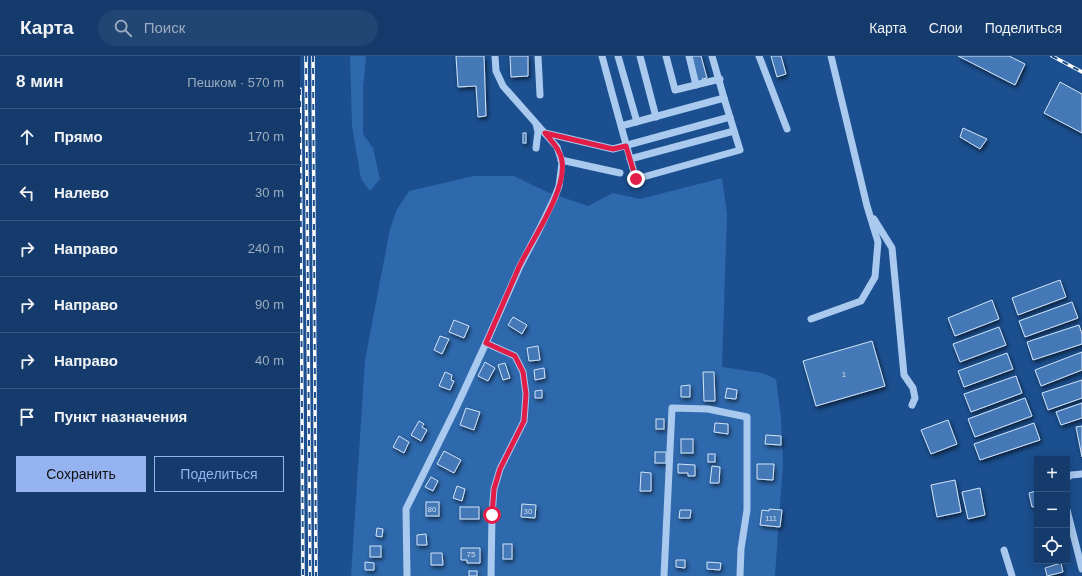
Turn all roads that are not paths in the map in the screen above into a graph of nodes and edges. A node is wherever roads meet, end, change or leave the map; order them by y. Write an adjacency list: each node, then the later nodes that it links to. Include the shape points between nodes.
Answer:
1 (495, 56): 18 (street, via 496,71 503,86)
2 (538, 56): 13 (street)
3 (602, 56): 19 (street)
4 (618, 56): 17 (street)
5 (640, 56): 16 (street)
6 (666, 56): 12 (street, via 675,90)
7 (688, 56): 12 (street)
8 (712, 56): 11 (street)
9 (759, 56): 20 (street)
10 (831, 56): 28 (street)
11 (720, 79): 12 (street); 14 (street)
12 (696, 85)
13 (540, 95)
14 (724, 98): 15 (street); 16 (street)
15 (730, 116): 21 (street); 23 (street)
16 (656, 117): 17 (street)
17 (637, 122): 19 (street)
18 (536, 124): 22 (street); 24 (street)
19 (621, 126): 23 (street)
20 (788, 128)
21 (734, 131): 25 (street); 25 (street, via 740,150 644,177 636,179)
22 (545, 133): 23 (street, via 613,149); 26 (street, via 557,147)
23 (626, 146): 25 (street)
24 (536, 148)
25 (630, 159)
26 (561, 160): 27 (street); 30 (street, via 559,186 554,199 520,266)
27 (620, 173)
28 (866, 206): 29 (street, via 878,242 874,277 861,301); 31 (street, via 892,248 904,375 913,388 915,398)
29 (811, 320)
30 (486, 343): 38 (street, via 406,509); 39 (street, via 515,356 523,372 526,394 524,421 500,469 494,489)
31 (912, 405)
32 (1082, 474): 33 (street)
33 (1070, 476)
34 (1070, 519): 36 (street)
35 (1004, 550): 42 (street)
36 (1080, 550): 37 (street)
37 (1082, 569)
38 (407, 576)
39 (490, 576)
40 (664, 576): 41 (street, via 672,408 708,409 747,417 747,510)
41 (740, 576)
42 (1012, 576)

